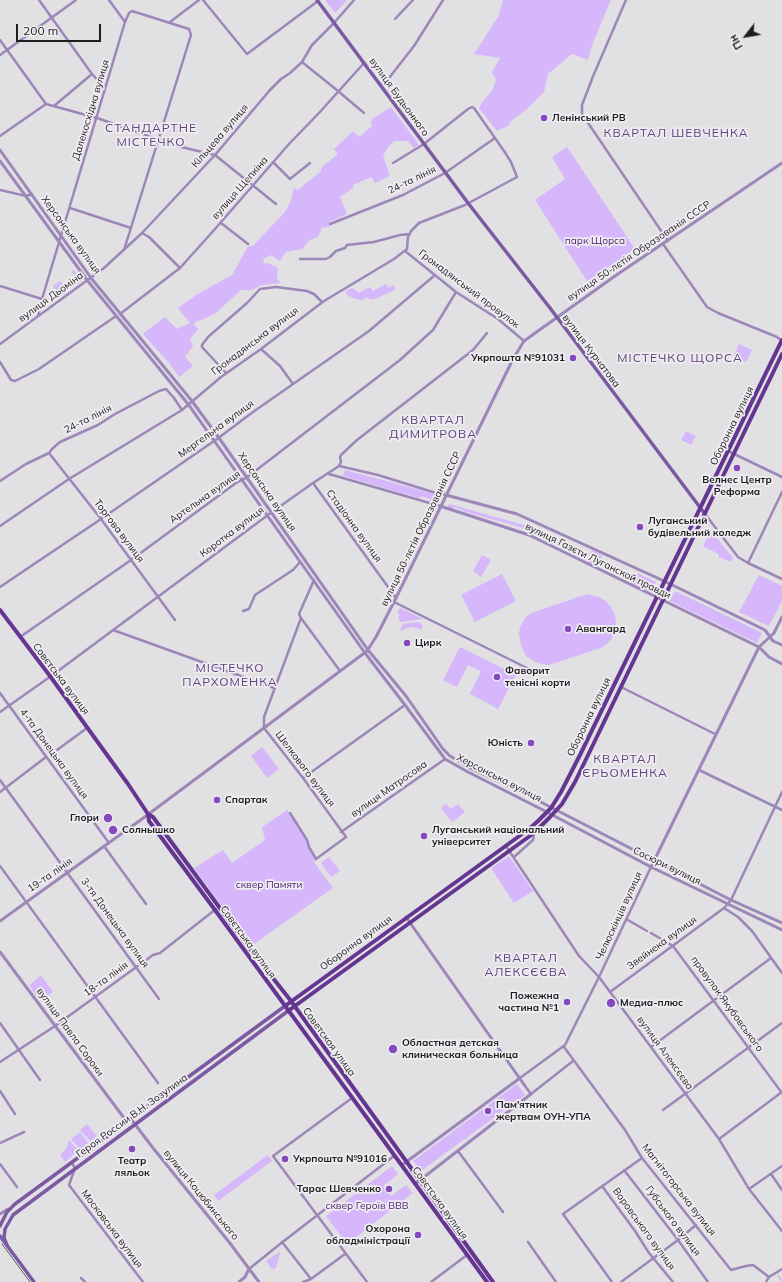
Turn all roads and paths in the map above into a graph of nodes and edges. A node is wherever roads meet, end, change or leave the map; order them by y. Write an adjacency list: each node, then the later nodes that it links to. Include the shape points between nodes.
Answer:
1 (38, 0): 11 (street)
2 (76, 0): 11 (street)
3 (109, 0): 13 (street)
4 (199, 0): 14 (street)
5 (203, 0): 10 (street, via 247,54)
6 (354, 0): 15 (street, Кільцева вулиця)
7 (413, 0): 12 (street)
8 (443, 0): 22 (street, via 414,46)
9 (626, 0): 54 (street, via 591,80 582,104 582,114)
10 (317, 1): 15 (main road, вулиця Будьонного)
11 (51, 18): 17 (street); 21 (street)
12 (395, 19)
13 (125, 22): 14 (street, via 132,11); 23 (street, Далекосхідна вулиця)
14 (169, 22): 31 (street, via 189,29 191,35)
15 (334, 23): 19 (street, Кільцева вулиця, via 312,45); 20 (main road, вулиця Будьонного)
16 (0, 40): 17 (street)
17 (7, 50): 18 (street); 25 (street)
18 (0, 54)
19 (302, 62): 24 (street); 34 (street, Кільцева вулиця, via 280,79)
20 (364, 63): 22 (main road, вулиця Будьонного); 24 (street, вулиця Щепкіна)
21 (92, 74): 23 (street); 26 (street)
22 (381, 86): 32 (main road, вулиця Будьонного)
23 (105, 89): 28 (street, Далекосхідна вулиця)
24 (338, 91): 27 (street); 36 (street, вулиця Щепкіна)
25 (46, 104): 26 (street); 29 (street)
26 (54, 106): 28 (street)
27 (364, 113)
28 (97, 118): 31 (street); 47 (street, Далекосхідна вулиця)
29 (0, 136)
30 (495, 138): 32 (street, via 472,107); 40 (street, 24-та лінія); 45 (street, via 517,176)
31 (159, 140): 34 (street); 50 (street)
32 (424, 144): 38 (street); 40 (main road, вулиця Будьонного)
33 (0, 150): 43 (street, Херсонська вулиця)
34 (215, 155): 41 (street); 51 (street, Кільцева вулиця)
35 (0, 161): 44 (street, Херсонська вулиця)
36 (274, 162): 37 (street, via 290,179); 41 (street, вулиця Щепкіна)
37 (310, 163)
38 (393, 163)
39 (782, 163): 54 (street, вулиця 50-лєтія Образованія СССР)
40 (445, 172): 45 (main road, вулиця Будьонного); 49 (street, 24-та лінія, via 402,195)
41 (252, 186): 46 (street); 48 (street, вулиця Щепкіна)
42 (0, 190): 44 (street)
43 (32, 194): 44 (street); 53 (street, Херсонська вулиця)
44 (26, 196): 55 (street, Херсонська вулиця)
45 (468, 203): 52 (street, via 419,223); 72 (main road, вулиця Курчатова)
46 (276, 204)
47 (70, 208): 50 (street); 53 (street, Далекосхідна вулиця)
48 (221, 223): 56 (street); 61 (street, вулиця Щепкіна)
49 (330, 224)
50 (131, 228): 58 (street)
51 (142, 233): 58 (street, Кільцева вулиця); 61 (street)
52 (410, 234): 59 (street); 60 (street, via 347,246 326,259)
53 (62, 235): 55 (street, Далекосхідна вулиця); 63 (street, Херсонська вулиця)
54 (668, 241): 57 (street, вулиця 50-лєтія Образованія СССР)
55 (59, 242): 64 (street, Херсонська вулиця); 67 (street, Далекосхідна вулиця)
56 (248, 244)
57 (663, 244): 72 (street, вулиця 50-лєтія Образованія СССР); 74 (street, via 707,307)
58 (124, 250): 63 (street, Кільцева вулиця)
59 (405, 250): 62 (street, Громадянський провулок); 68 (street, Громадянська вулиця)
60 (300, 259)
61 (180, 268): 69 (street, вулиця Щепкіна)
62 (435, 275): 66 (street, Громадянський провулок); 81 (street, Мергельна вулиця, via 369,331)
63 (91, 278): 64 (street, вулиця Дьоміна); 69 (street, Херсонська вулиця)
64 (87, 280): 70 (street, вулиця Дьоміна); 71 (street, Херсонська вулиця)
65 (0, 286): 67 (street)
66 (456, 292): 75 (street, Громадянський провулок, via 498,319); 93 (street, Артельна вулиця, via 433,330 400,360)
67 (42, 299): 70 (street, Далекосхідна вулиця)
68 (322, 302): 77 (street, Громадянська вулиця); 80 (street, via 307,291 276,287 260,289 202,345)
69 (120, 314): 82 (street, Херсонська вулиця)
70 (38, 316): 76 (street, вулиця Дьоміна)
71 (116, 316): 79 (street, via 39,369 15,381 10,380); 83 (street, Херсонська вулиця)
72 (556, 317): 75 (street, вулиця 50-лєтія Образованія СССР); 101 (main road, вулиця Курчатова)
73 (487, 333): 90 (street, Коротка вулиця, via 473,350 357,440 341,455)
74 (782, 340): 87 (main road, Оборонна вулиця)
75 (524, 341): 99 (street, вулиця 50-лєтія Образованія СССР)
76 (0, 344)
77 (261, 350): 80 (street, Громадянська вулиця); 81 (street, via 280,366)
78 (782, 354): 89 (main road, Оборонна вулиця)
79 (0, 362)
80 (226, 373): 82 (street, Громадянська вулиця)
81 (293, 384): 85 (street, Мергельна вулиця)
82 (192, 401): 83 (street, Громадянська вулиця); 85 (street, Херсонська вулиця)
83 (188, 404): 84 (street, Громадянська вулиця); 86 (street, Херсонська вулиця)
84 (182, 410): 88 (street, 24-та лінія, via 166,389 159,391 98,425 60,442); 94 (street, Громадянська вулиця)
85 (219, 438): 86 (street, Мергельна вулиця); 93 (street, Херсонська вулиця)
86 (214, 441): 95 (street, Херсонська вулиця); 105 (street, Мергельна вулиця)
87 (728, 451): 89 (street); 101 (main road, Оборонна вулиця)
88 (49, 453): 94 (street, Торгова вулиця); 96 (street, 24-та лінія)
89 (734, 454): 92 (street); 103 (main road, Оборонна вулиця)
90 (339, 466): 91 (street, Коротка вулиця); 99 (street, вулиця Газєти Луганской правди)
91 (328, 474): 97 (street, Коротка вулиця); 100 (street, вулиця Газєти Луганской правди)
92 (782, 477)
93 (246, 478): 95 (street, Артельна вулиця); 102 (street, Херсонська вулиця)
94 (69, 479): 105 (street, Торгова вулиця); 106 (street, Громадянська вулиця)
95 (242, 480): 104 (street, Херсонська вулиця); 107 (street, Артельна вулиця)
96 (0, 481)
97 (312, 483): 102 (street, Коротка вулиця); 117 (street, Стадіонна вулиця)
98 (782, 492): 109 (street)
99 (446, 494): 100 (street, вулиця 50-лєтія Образованія СССР); 112 (street, вулиця Газєти Луганской правди, via 517,514)
100 (440, 506): 116 (street, вулиця Газєти Луганской правди, via 529,535); 117 (street, вулиця 50-лєтія Образованія СССР)
101 (701, 508): 103 (main road, вулиця Курчатова); 112 (main road, Оборонна вулиця)
102 (272, 512): 104 (street, Коротка вулиця); 129 (street, Херсонська вулиця)
103 (705, 514): 109 (street, via 738,557); 113 (main road, Оборонна вулиця)
104 (268, 515): 108 (street, Херсонська вулиця); 115 (street, Коротка вулиця)
105 (101, 519): 107 (street, Торгова вулиця); 114 (street, Мергельна вулиця)
106 (0, 526)
107 (130, 560): 115 (street, Торгова вулиця); 126 (street, Артельна вулиця)
108 (301, 561): 111 (street, Херсонська вулиця); 120 (street, via 293,570 255,595 249,609)
109 (748, 563): 110 (street)
110 (782, 579)
111 (314, 580): 122 (street, Шелкового вулиця, via 299,614); 130 (street, Херсонська вулиця)
112 (664, 582): 113 (street, вулиця Газєти Луганской правди); 116 (main road, Оборонна вулиця)
113 (671, 585): 118 (main road, Оборонна вулиця); 125 (street, вулиця Газєти Луганской правди, via 765,630)
114 (0, 587)
115 (158, 597): 123 (street, Торгова вулиця); 124 (street, Коротка вулиця)
116 (656, 598): 118 (street, вулиця Газєти Луганской правди); 154 (main road, Оборонна вулиця, via 571,773)
117 (395, 600): 129 (street, вулиця 50-лєтія Образованія СССР); 132 (street)
118 (663, 601): 128 (street, вулиця Газєти Луганской правди); 135 (main road, Оборонна вулиця)
119 (0, 610): 126 (main road, Совєтська вулиця)
120 (243, 611)
121 (782, 617): 125 (street, Челюскінців вулиця)
122 (301, 618): 133 (street); 136 (street, Шелкового вулиця)
123 (175, 620)
124 (113, 630): 134 (street, Коротка вулиця); 136 (street)
125 (770, 636): 127 (street, вулиця Газєти Луганской правди); 128 (street, Челюскінців вулиця)
126 (19, 637): 134 (main road, Совєтська вулиця)
127 (782, 645)
128 (759, 647): 131 (street, вулиця Газєти Луганской правди); 143 (street, Челюскінців вулиця)
129 (368, 650): 130 (street, вулиця 50-лєтія Образованія СССР); 154 (street, Херсонська вулиця, via 450,756)
130 (365, 653): 133 (street, вулиця 50-лєтія Образованія СССР); 138 (street, Херсонська вулиця)
131 (782, 664)
132 (529, 669)
133 (340, 671): 142 (street, вулиця 50-лєтія Образованія СССР)
134 (50, 676): 139 (street, Коротка вулиця); 141 (main road, Совєтська вулиця)
135 (621, 687): 143 (street); 155 (main road, Оборонна вулиця, via 575,782)
136 (274, 688): 142 (street, Шелкового вулиця, via 264,717)
137 (0, 693): 139 (street, 4-та Донецька вулиця)
138 (405, 705): 146 (street, Херсонська вулиця); 148 (street)
139 (9, 706): 140 (street, Коротка вулиця); 145 (street, 4-та Донецька вулиця)
140 (0, 712)
141 (87, 728): 144 (street); 159 (main road, Совєтська вулиця)
142 (264, 728): 148 (street, Шелкового вулиця); 159 (street, вулиця 50-лєтія Образованія СССР)
143 (715, 734): 147 (street, Челюскінців вулиця)
144 (56, 750)
145 (46, 757): 150 (street); 163 (street, 4-та Донецька вулиця)
146 (445, 758): 157 (street, Херсонська вулиця); 161 (street, вулиця Матросова)
147 (699, 770): 153 (street); 168 (street, Челюскінців вулиця)
148 (303, 778): 161 (street, Шелкового вулиця)
149 (0, 780): 150 (street, 3-тя Донецька вулиця)
150 (6, 788): 151 (street); 171 (street, 3-тя Донецька вулиця)
151 (0, 792)
152 (782, 792): 153 (street)
153 (775, 807): 156 (street); 172 (street)
154 (551, 808): 155 (street, Сосюри вулиця); 157 (main road, Оборонна вулиця)
155 (556, 810): 160 (main road, Оборонна вулиця); 168 (street, Сосюри вулиця)
156 (782, 810)
157 (547, 812): 160 (street, Сосюри вулиця); 165 (main road, Оборонна вулиця)
158 (290, 813): 161 (street, Шелкового вулиця, via 316,859 346,837)
159 (148, 814): 163 (street, вулиця 50-лєтія Образованія СССР); 176 (main road, Советская улица, via 153,817); 178 (main road, Совєтська вулиця, via 149,821)
160 (552, 815): 162 (main road, Оборонна вулиця); 170 (street, Сосюри вулиця)
161 (342, 832)
162 (534, 833): 166 (main road, Оборонна вулиця); 167 (street, via 533,840)
163 (109, 843): 164 (street, 19-та лінія)
164 (104, 846): 171 (street, 19-та лінія); 174 (street)
165 (506, 846): 166 (street, вулиця Алексєєва); 179 (main road, Оборонна вулиця)
166 (510, 850): 167 (street, вулиця Алексєєва); 182 (main road, Оборонна вулиця)
167 (514, 857): 192 (street, вулиця Алексєєва, via 579,956)
168 (654, 861): 170 (street, Челюскінців вулиця); 172 (street, Сосюри вулиця)
169 (0, 866): 173 (street)
170 (651, 867): 175 (street, Сосюри вулиця); 180 (street, Челюскінців вулиця)
171 (68, 873): 173 (street, 19-та лінія); 190 (street, 3-тя Донецька вулиця)
172 (731, 900): 175 (street, Звейнека вулиця); 183 (street, Сосюри вулиця)
173 (26, 902): 181 (street, 19-та лінія); 194 (street)
174 (146, 904)
175 (728, 904): 177 (street, Звейнека вулиця); 184 (street, Сосюри вулиця)
176 (220, 906): 178 (street, 18-та лінія); 197 (main road, Советская улица)
177 (724, 908): 187 (street, Звейнека вулиця); 189 (street, via 752,931)
178 (215, 910): 190 (street, 18-та лінія, via 160,953); 198 (main road, Совєтська вулиця)
179 (406, 918): 182 (street); 197 (main road, Оборонна вулиця)
180 (626, 919): 185 (street); 192 (street, Челюскінців вулиця)
181 (0, 921)
182 (410, 922): 199 (main road, Оборонна вулиця); 210 (street)
183 (782, 923)
184 (782, 930)
185 (647, 931)
186 (651, 933): 187 (street, провулок Якубовського)
187 (673, 946): 193 (street, Звейнека вулиця); 196 (street, провулок Якубовського)
188 (0, 952): 203 (street, вулиця Павла Сороки)
189 (771, 958): 191 (street); 196 (street)
190 (136, 967): 194 (street, 18-та лінія); 195 (street, 3-тя Донецька вулиця)
191 (782, 973)
192 (599, 977): 193 (street, вулиця Алексєєва); 204 (street, Челюскінців вулиця)
193 (610, 992): 205 (street, вулиця Алексєєва)
194 (95, 997): 203 (street, 18-та лінія); 212 (street)
195 (159, 998)
196 (714, 1000): 205 (street); 206 (street, провулок Якубовського)
197 (291, 1002): 198 (main road, Оборонна вулиця); 199 (main road, Советская улица)
198 (285, 1006): 200 (main road, Совєтська вулиця); 221 (main road, Героя России В.Н. Зозулина)
199 (294, 1007): 200 (main road, Оборонна вулиця); 231 (main road, Советская улица)
200 (288, 1010): 218 (main road, Совєтська вулиця); 223 (main road, Героя России В.Н. Зозулина)
201 (782, 1023): 206 (street)
202 (0, 1024): 207 (street)
203 (55, 1026): 207 (street, 18-та лінія); 222 (street, вулиця Павла Сороки)
204 (564, 1047): 208 (street, Магнітогорська вулиця); 210 (street, Челюскінців вулиця)
205 (651, 1047): 217 (street, вулиця Алексєєва)
206 (748, 1047): 215 (street, провулок Якубовського); 217 (street)
207 (19, 1050): 209 (street, 18-та лінія); 211 (street)
208 (574, 1061): 216 (street); 229 (street, Магнітогорська вулиця, via 625,1130)
209 (0, 1062)
210 (520, 1078): 213 (street); 231 (street, Челюскінців вулиця)
211 (40, 1080)
212 (158, 1083)
213 (526, 1086): 216 (street)
214 (0, 1090): 220 (street)
215 (782, 1093): 225 (street)
216 (531, 1094): 227 (street)
217 (685, 1094): 219 (street); 225 (street, вулиця Алексєєва)
218 (352, 1098): 228 (main road, Совєтська вулиця); 246 (street, via 273,1156)
219 (663, 1110)
220 (15, 1114)
221 (131, 1118): 222 (main road, Героя России В.Н. Зозулина); 223 (street, вулиця Коцюбинського)
222 (127, 1122): 230 (main road, Героя России В.Н. Зозулина)
223 (135, 1124): 234 (main road, Героя России В.Н. Зозулина); 258 (street, вулиця Коцюбинського)
224 (24, 1132): 226 (street)
225 (719, 1139): 241 (street, вулиця Алексєєва)
226 (0, 1143)
227 (458, 1151): 237 (street); 244 (street)
228 (395, 1155): 231 (main road, Совєтська вулиця); 246 (street)
229 (642, 1158): 235 (street); 247 (street, Магнітогорська вулиця)
230 (72, 1163): 234 (street); 243 (main road, Героя России В.Н. Зозулина)
231 (404, 1163): 237 (main road, Советская улица); 238 (main road, Совєтська вулиця)
232 (0, 1164): 240 (street)
233 (782, 1166): 236 (street)
234 (74, 1168): 254 (main road, Героя России В.Н. Зозулина, via 13,1215 5,1230 4,1238); 265 (street, Московська вулиця, via 69,1185)
235 (624, 1170): 239 (street); 251 (street, Губського вулиця)
236 (770, 1174): 241 (street); 242 (street)
237 (419, 1180): 238 (street); 272 (main road, Советская улица)
238 (415, 1184): 256 (main road, Совєтська вулиця)
239 (602, 1186): 257 (street, Воровського вулиця); 274 (street, via 563,1214)
240 (17, 1187)
241 (749, 1188): 249 (street, вулиця Алексєєва)
242 (782, 1190)
243 (15, 1204): 245 (street); 248 (main road, Героя России В.Н. Зозулина)
244 (503, 1212)
245 (0, 1214)
246 (316, 1215): 252 (street); 255 (street)
247 (696, 1225): 251 (street); 260 (street, Магнітогорська вулиця, via 731,1270 753,1265)
248 (0, 1226)
249 (782, 1231)
250 (0, 1236): 254 (main road)
251 (678, 1240): 257 (street); 277 (street, Губського вулиця)
252 (282, 1242): 258 (street); 262 (street)
253 (528, 1242): 273 (street)
254 (7, 1245): 263 (main road)
255 (345, 1254): 262 (street); 269 (street)
256 (467, 1255): 270 (street); 271 (main road, Совєтська вулиця)
257 (654, 1258): 275 (street); 276 (street, Воровського вулиця)
258 (249, 1269): 266 (street); 267 (street, вулиця Коцюбинського)
259 (782, 1269): 260 (street)
260 (769, 1277): 278 (street)
261 (81, 1278): 264 (street)
262 (311, 1279): 268 (street)
263 (34, 1282)
264 (85, 1282)
265 (143, 1282)
266 (239, 1282)
267 (259, 1282)
268 (303, 1282)
269 (367, 1282)
270 (431, 1282)
271 (487, 1282)
272 (493, 1282)
273 (556, 1282)
274 (612, 1282)
275 (621, 1282)
276 (673, 1282)
277 (708, 1282)
278 (766, 1282)

